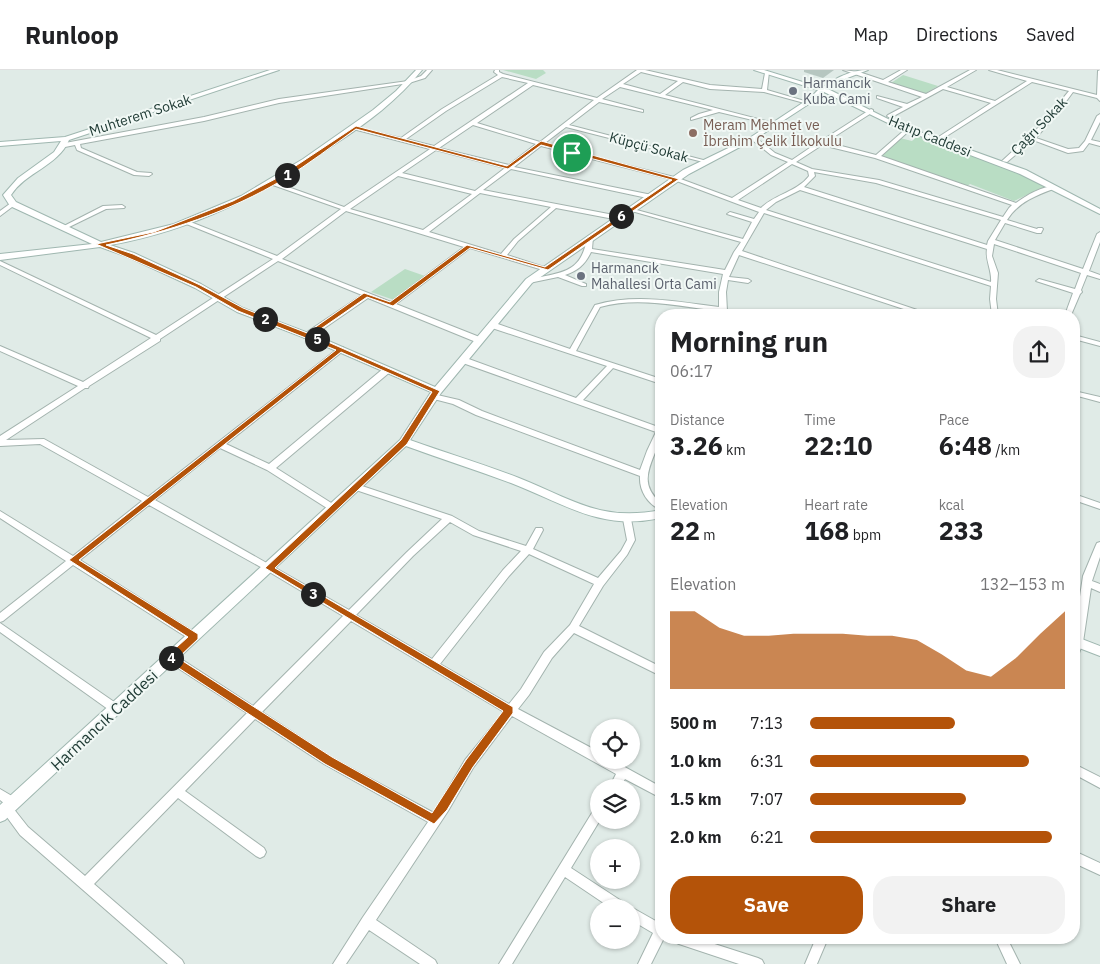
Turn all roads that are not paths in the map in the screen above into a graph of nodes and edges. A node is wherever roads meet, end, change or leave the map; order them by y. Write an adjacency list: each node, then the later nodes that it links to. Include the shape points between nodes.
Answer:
1 (276, 70): 55 (street, Muhterem Sokak)
2 (419, 70): 18 (street)
3 (430, 70): 18 (street, via 423,77)
4 (639, 70): 16 (street); 21 (street)
5 (757, 70): 11 (street, Hatıp Caddesi)
6 (845, 70): 14 (street)
7 (865, 70): 14 (street)
8 (905, 70): 19 (street)
9 (974, 70): 22 (street)
10 (991, 70): 17 (street)
11 (768, 71): 23 (street, Hatıp Caddesi); 25 (street)
12 (1100, 71): 24 (street)
13 (499, 72): 20 (street); 53 (street)
14 (856, 74): 15 (street); 19 (street)
15 (840, 80): 23 (street); 27 (street)
16 (681, 81): 25 (street); 28 (street)
17 (1030, 81): 26 (street); 35 (street)
18 (409, 82): 47 (street); 59 (street, via 279,101)
19 (884, 82): 29 (street)
20 (532, 83): 32 (street); 43 (street)
21 (620, 85): 28 (street); 32 (street)
22 (943, 87): 29 (street); 35 (street)
23 (825, 88): 27 (street, Hatıp Caddesi); 33 (street)
24 (1100, 88): 31 (street)
25 (764, 91): 33 (street)
26 (1071, 91): 31 (street); 52 (street, Çağrı Sokak, via 1060,108)
27 (834, 92): 33 (street); 34 (street, Hatıp Caddesi); 40 (street, Hatıp Caddesi)
28 (661, 95): 37 (street)
29 (925, 96): 36 (street)
30 (879, 97): 36 (street)
31 (1100, 98)
32 (600, 99): 38 (street); 45 (street)
33 (813, 100): 34 (street); 44 (street, Harmancık Caddesi)
34 (851, 102): 39 (street, Hatıp Caddesi)
35 (996, 103): 50 (street)
36 (907, 106): 40 (street)
37 (720, 110): 42 (street); 44 (street)
38 (641, 111)
39 (871, 111): 48 (street, Hatıp Caddesi); 57 (street)
40 (890, 116): 50 (street, Hatıp Caddesi)
41 (1100, 118): 46 (street)
42 (693, 119)
43 (472, 123): 56 (street); 61 (street)
44 (772, 124): 51 (street, Harmancık Caddesi)
45 (564, 125): 56 (street); 64 (street, Küpçü Sokak)
46 (1098, 126): 54 (street)
47 (356, 128): 53 (street); 71 (street)
48 (908, 129): 62 (street); 72 (street, Hatıp Caddesi)
49 (798, 137): 57 (street)
50 (942, 137): 63 (street, Hatıp Caddesi)
51 (753, 138): 64 (street, Harmancık Caddesi); 65 (street, via 773,154)
52 (1031, 138): 54 (street, via 1068,151 1081,150); 63 (street, Çağrı Sokak)
53 (402, 140): 61 (street)
54 (1088, 141): 60 (street)
55 (65, 142): 58 (street, Muhterem Sokak); 59 (street); 77 (street, via 12,186 7,195)
56 (541, 143): 66 (street); 70 (street)
57 (821, 143): 62 (street); 65 (street)
58 (0, 144)
59 (77, 144): 68 (street, via 79,149 136,174)
60 (1100, 144)
61 (435, 149): 66 (street); 69 (street)
62 (877, 157): 78 (street)
63 (1005, 161): 80 (street, Hatıp Caddesi, via 1032,170)
64 (705, 162): 70 (street, Harmancık Caddesi)
65 (792, 163): 67 (street); 76 (street)
66 (508, 167): 74 (street); 75 (street)
67 (811, 170): 73 (street, via 812,176); 89 (street, via 877,181)
68 (149, 174)
69 (397, 174): 74 (street); 82 (street)
70 (676, 179): 75 (street, Harmancık Caddesi); 76 (street)
71 (272, 183): 82 (street); 91 (street, via 235,203)
72 (1054, 187): 78 (street, via 1030,195); 85 (street, Hatıp Caddesi)
73 (800, 188): 84 (street, via 768,205); 99 (street)
74 (477, 192): 79 (street); 94 (street)
75 (652, 198): 83 (street, Harmancık Caddesi)
76 (733, 200): 84 (street)
77 (12, 204): 86 (street); 92 (street)
78 (1017, 204): 89 (street)
79 (555, 206): 88 (street); 103 (street, via 516,240)
80 (1100, 206)
81 (122, 207): 92 (street, via 105,207)
82 (345, 209): 94 (street); 105 (street)
83 (631, 210): 88 (street, Harmancık Caddesi); 97 (street)
84 (764, 211): 90 (street); 115 (street)
85 (1100, 212)
86 (0, 214)
87 (730, 214): 90 (street)
88 (619, 218): 96 (street, Harmancık Caddesi)
89 (1004, 220): 93 (street); 99 (street)
90 (756, 221): 97 (street)
91 (186, 222): 98 (street, via 155,233); 105 (street)
92 (66, 228): 98 (street)
93 (1040, 230)
94 (424, 232): 100 (street)
95 (1100, 234): 108 (street)
96 (590, 237): 101 (street); 107 (street, Harmancık Caddesi)
97 (744, 241): 102 (street)
98 (99, 244): 104 (street); 119 (street, via 131,255)
99 (991, 245): 108 (street); 115 (street, via 989,256)
100 (469, 246): 103 (street); 120 (street)
101 (587, 250): 109 (street, via 576,270); 110 (street)
102 (737, 252): 110 (street); 123 (street)
103 (503, 256): 107 (street)
104 (0, 257)
105 (279, 258): 118 (street); 119 (street)
106 (0, 263): 129 (street)
107 (545, 269): 113 (street, Harmancık Caddesi)
108 (1086, 273): 111 (street); 117 (street)
109 (558, 275): 113 (street); 116 (street)
110 (725, 275): 112 (street); 122 (street)
111 (1100, 277)
112 (748, 280)
113 (529, 281): 126 (street, Harmancık Caddesi)
114 (1039, 281): 117 (street)
115 (996, 284): 124 (street, via 993,299)
116 (584, 285)
117 (1079, 292): 125 (street)
118 (366, 295): 120 (street); 127 (street)
119 (218, 298): 127 (street); 129 (street)
120 (391, 304): 130 (street)
121 (700, 309): 134 (street, via 637,301 604,303 596,306)
122 (723, 309)
123 (911, 309)
124 (996, 309)
125 (1071, 309)
126 (492, 325): 130 (street, Harmancık Caddesi); 134 (street)
127 (307, 336): 133 (street)
128 (1080, 338): 131 (street)
129 (157, 339): 141 (street)
130 (479, 340): 137 (street, Harmancık Caddesi)
131 (1100, 344)
132 (0, 348): 135 (street)
133 (340, 349): 139 (street); 150 (street)
134 (572, 351): 138 (street)
135 (8, 352): 136 (street); 141 (street)
136 (0, 356)
137 (463, 360): 142 (street, Harmancık Caddesi); 145 (street)
138 (612, 365): 140 (street); 145 (street)
139 (387, 370): 142 (street); 151 (street)
140 (655, 380)
141 (85, 386): 147 (street)
142 (435, 394): 148 (street, Harmancık Caddesi); 152 (street)
143 (1080, 395): 144 (street)
144 (1100, 400)
145 (578, 401): 146 (street)
146 (655, 429)
147 (0, 441): 155 (street, via 41,441)
148 (404, 442): 153 (street, Harmancık Caddesi); 162 (street, via 517,481 587,513)
149 (655, 443): 152 (street, via 644,465)
150 (219, 444): 151 (street); 155 (street)
151 (270, 468): 158 (street)
152 (644, 474): 156 (street, via 644,484)
153 (356, 486): 158 (street, Harmancık Caddesi); 161 (street)
154 (1080, 499): 157 (street)
155 (147, 501): 166 (street); 167 (street)
156 (655, 503)
157 (1100, 506)
158 (333, 508): 167 (street, Harmancık Caddesi)
159 (0, 514): 166 (street)
160 (655, 516): 162 (street)
161 (449, 518): 165 (street, via 476,533); 171 (street)
162 (627, 520): 168 (street, via 631,540)
163 (539, 530): 165 (street)
164 (1100, 545): 169 (street)
165 (528, 550): 168 (street); 180 (street)
166 (73, 560): 172 (street); 176 (street)
167 (269, 568): 171 (street); 176 (street, Harmancık Caddesi)
168 (600, 582): 175 (street)
169 (1087, 583): 170 (street); 173 (street)
170 (1100, 588)
171 (350, 616): 180 (street); 184 (street)
172 (0, 618)
173 (1080, 619)
174 (0, 627): 182 (street)
175 (573, 628): 181 (street); 183 (street, via 548,655)
176 (194, 637): 179 (street, Harmancık Caddesi)
177 (1080, 646): 178 (street)
178 (1100, 651)
179 (171, 658): 182 (street, Harmancık Caddesi); 184 (street)
180 (433, 665): 183 (street)
181 (655, 669)
182 (116, 709): 194 (street, Harmancık Caddesi)
183 (510, 710): 185 (street); 195 (street, via 469,764)
184 (254, 713): 192 (street); 195 (street, via 328,761)
185 (590, 754)
186 (618, 769): 187 (street)
187 (623, 772): 189 (street); 191 (street)
188 (1080, 773): 190 (street)
189 (619, 779)
190 (1100, 782)
191 (655, 790)
192 (178, 791): 197 (street); 201 (street)
193 (0, 794): 194 (street)
194 (7, 809): 201 (street, via 24,831)
195 (434, 819): 204 (street)
196 (590, 826): 199 (street)
197 (260, 852)
198 (1080, 860): 200 (street)
199 (563, 869): 202 (street); 213 (street)
200 (1100, 869)
201 (86, 884): 210 (street)
202 (608, 899)
203 (640, 918): 205 (street)
204 (367, 921): 211 (street); 212 (street)
205 (655, 927)
206 (655, 943): 214 (street)
207 (697, 944): 215 (street)
208 (819, 944): 216 (street)
209 (1004, 944): 217 (street)
210 (178, 964)
211 (339, 964)
212 (431, 964)
213 (505, 964)
214 (644, 964)
215 (758, 964)
216 (811, 964)
217 (1014, 964)

